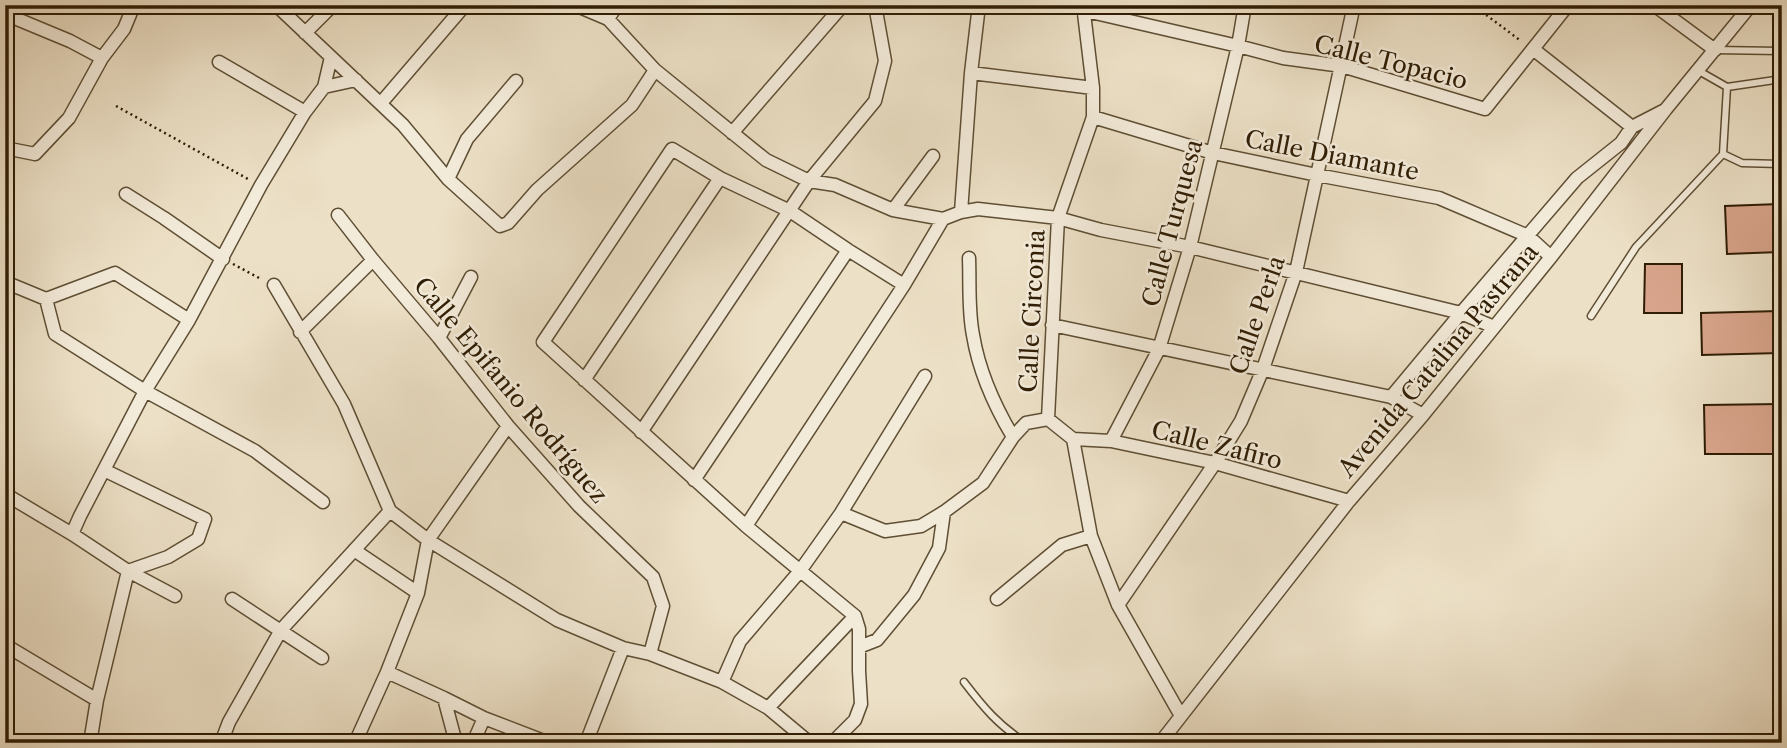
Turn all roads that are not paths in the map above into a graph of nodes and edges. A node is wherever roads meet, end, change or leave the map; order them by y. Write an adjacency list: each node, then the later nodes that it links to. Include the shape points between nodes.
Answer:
1 (134, 5): 26 (street, via 124,29)
2 (276, 5): 20 (street)
3 (333, 5): 20 (street)
4 (465, 5): 38 (street)
5 (575, 5): 19 (street)
6 (617, 5): 19 (street)
7 (843, 5): 43 (street)
8 (875, 5): 52 (street, via 885,61 875,101)
9 (979, 5): 31 (street)
10 (1245, 5): 21 (street, Calle Turquesa)
11 (1354, 5): 28 (street, Calle Perla)
12 (1568, 5): 22 (street)
13 (1654, 5): 23 (street)
14 (1751, 5): 23 (street, Avenida Catalina Pastrana)
15 (1781, 5): 18 (lane)
16 (1083, 7): 21 (street, Calle Topacio); 37 (street, Calle Circonia)
17 (5, 14): 26 (street)
18 (1782, 16)
19 (608, 19): 29 (street)
20 (305, 33): 25 (street)
21 (1238, 46): 28 (street, Calle Topacio); 45 (street, Calle Turquesa)
22 (1532, 49): 28 (street, Calle Topacio, via 1485,108); 42 (street)
23 (1715, 50): 24 (lane); 30 (street, Avenida Catalina Pastrana)
24 (1782, 51)
25 (331, 57): 33 (street); 35 (street)
26 (102, 58): 44 (street, via 69,118 35,154)
27 (219, 62): 40 (street)
28 (1342, 66): 49 (street, Calle Perla)
29 (655, 71): 43 (street); 51 (street, via 632,105 537,190 508,223 499,226)
30 (1699, 71): 36 (lane); 39 (street, Avenida Catalina Pastrana)
31 (971, 73): 37 (street); 56 (street)
32 (1782, 79): 36 (lane)
33 (356, 80): 35 (street); 38 (street)
34 (516, 81): 51 (street, via 467,139)
35 (324, 87): 40 (street)
36 (1727, 87): 46 (lane)
37 (1093, 88): 41 (street, Calle Circonia)
38 (381, 103): 51 (street)
39 (1666, 109): 42 (street); 63 (street, Avenida Catalina Pastrana)
40 (305, 112): 65 (street)
41 (1093, 117): 45 (street, Calle Diamante); 58 (street, Calle Circonia)
42 (1632, 127): 60 (street, via 1621,143 1577,178)
43 (732, 133): 52 (street, via 765,160)
44 (5, 148)
45 (1213, 153): 49 (street, Calle Diamante); 61 (street, Calle Turquesa)
46 (1723, 154): 48 (lane, via 1742,163); 74 (lane, via 1636,247)
47 (933, 156): 54 (street)
48 (1782, 164)
49 (1317, 175): 60 (street, Calle Diamante, via 1439,198); 67 (street, Calle Perla)
50 (720, 178): 55 (street); 83 (street); 83 (street, via 672,149 542,342)
51 (448, 179)
52 (809, 181): 54 (street, via 835,185); 55 (street)
53 (125, 194): 65 (street)
54 (893, 210): 59 (street)
55 (790, 211): 62 (street); 89 (street)
56 (961, 212): 58 (street, via 978,209); 59 (street)
57 (338, 215): 66 (street, Calle Epifanio Rodríguez)
58 (1058, 218): 61 (street); 76 (street, Calle Circonia)
59 (943, 219): 71 (street)
60 (1528, 236): 63 (street, Calle Diamante); 73 (street)
61 (1190, 247): 67 (street); 80 (street, Calle Turquesa)
62 (848, 250): 71 (street); 95 (street)
63 (1551, 257): 77 (street, Avenida Catalina Pastrana)
64 (969, 258): 90 (street, via 972,332 981,371)
65 (223, 259): 75 (street)
66 (373, 260): 78 (street); 79 (street, Calle Epifanio Rodríguez)
67 (1296, 272): 73 (street); 81 (street, Calle Perla)
68 (471, 277): 79 (street)
69 (5, 282): 72 (street)
70 (274, 285): 78 (street)
71 (904, 285): 102 (street)
72 (46, 299): 75 (street, via 116,273); 84 (street, via 55,334)
73 (1461, 313): 77 (street); 85 (street)
74 (1591, 316)
75 (189, 320): 84 (street)
76 (1052, 325): 80 (street); 87 (street, Calle Circonia)
77 (1494, 327): 86 (street, Avenida Catalina Pastrana)
78 (300, 332): 99 (street, via 344,404)
79 (439, 338): 88 (street, Calle Epifanio Rodríguez)
80 (1158, 349): 81 (street); 92 (street, Calle Turquesa)
81 (1263, 369): 85 (street); 93 (street, Calle Perla, via 1241,421)
82 (925, 376): 101 (street)
83 (584, 380): 89 (street)
84 (145, 391): 94 (street); 98 (street, via 255,452)
85 (1391, 397): 86 (street)
86 (1423, 415): 97 (street, Avenida Catalina Pastrana)
87 (1048, 419): 90 (street, via 1026,423); 91 (street, Calle Circonia)
88 (509, 426): 105 (street); 119 (street, Calle Epifanio Rodríguez, via 579,506 653,576 663,606)
89 (641, 432): 95 (street)
90 (1013, 438): 100 (street, via 983,483)
91 (1073, 439): 92 (street, Calle Zafiro); 104 (street)
92 (1111, 441): 93 (street, Calle Zafiro)
93 (1215, 463): 97 (street, Calle Zafiro); 113 (street, Calle Perla)
94 (104, 470): 103 (street); 107 (street, via 205,519 198,539 168,557)
95 (694, 480): 102 (street)
96 (5, 494): 103 (street)
97 (1349, 501): 127 (street, Avenida Catalina Pastrana)
98 (323, 502)
99 (390, 511): 105 (street); 106 (street)
100 (944, 512): 101 (street, via 920,526 885,531); 118 (street, via 939,548 914,595 877,640)
101 (841, 513): 108 (street)
102 (746, 526): 108 (street)
103 (72, 534): 107 (street)
104 (1091, 536): 112 (street, via 1062,545); 113 (street)
105 (428, 540): 109 (street); 117 (street, via 557,620)
106 (354, 550): 109 (street); 115 (street)
107 (128, 571): 110 (street); 125 (street)
108 (800, 571): 114 (street); 122 (street, via 740,641)
109 (418, 593): 121 (street)
110 (175, 596)
111 (232, 599): 115 (street)
112 (998, 599)
113 (1118, 605): 127 (street)
114 (855, 616): 118 (street); 126 (street)
115 (281, 630): 120 (street); 130 (street)
116 (5, 645): 125 (street)
117 (623, 648): 119 (street); 135 (street)
118 (859, 648): 137 (street, via 861,704 855,720)
119 (650, 654): 122 (street)
120 (322, 657)
121 (387, 673): 124 (street); 131 (street)
122 (722, 682): 126 (street)
123 (964, 682): 138 (lane, via 988,713)
124 (444, 698): 128 (street); 132 (street)
125 (97, 701): 129 (street)
126 (768, 708): 136 (street)
127 (1181, 716): 139 (street, Avenida Catalina Pastrana)
128 (484, 718): 133 (street); 134 (street)
129 (90, 743)
130 (221, 743)
131 (355, 743)
132 (456, 743)
133 (473, 743)
134 (549, 743)
135 (586, 743)
136 (810, 743)
137 (832, 743)
138 (1026, 743)
139 (1160, 743)

